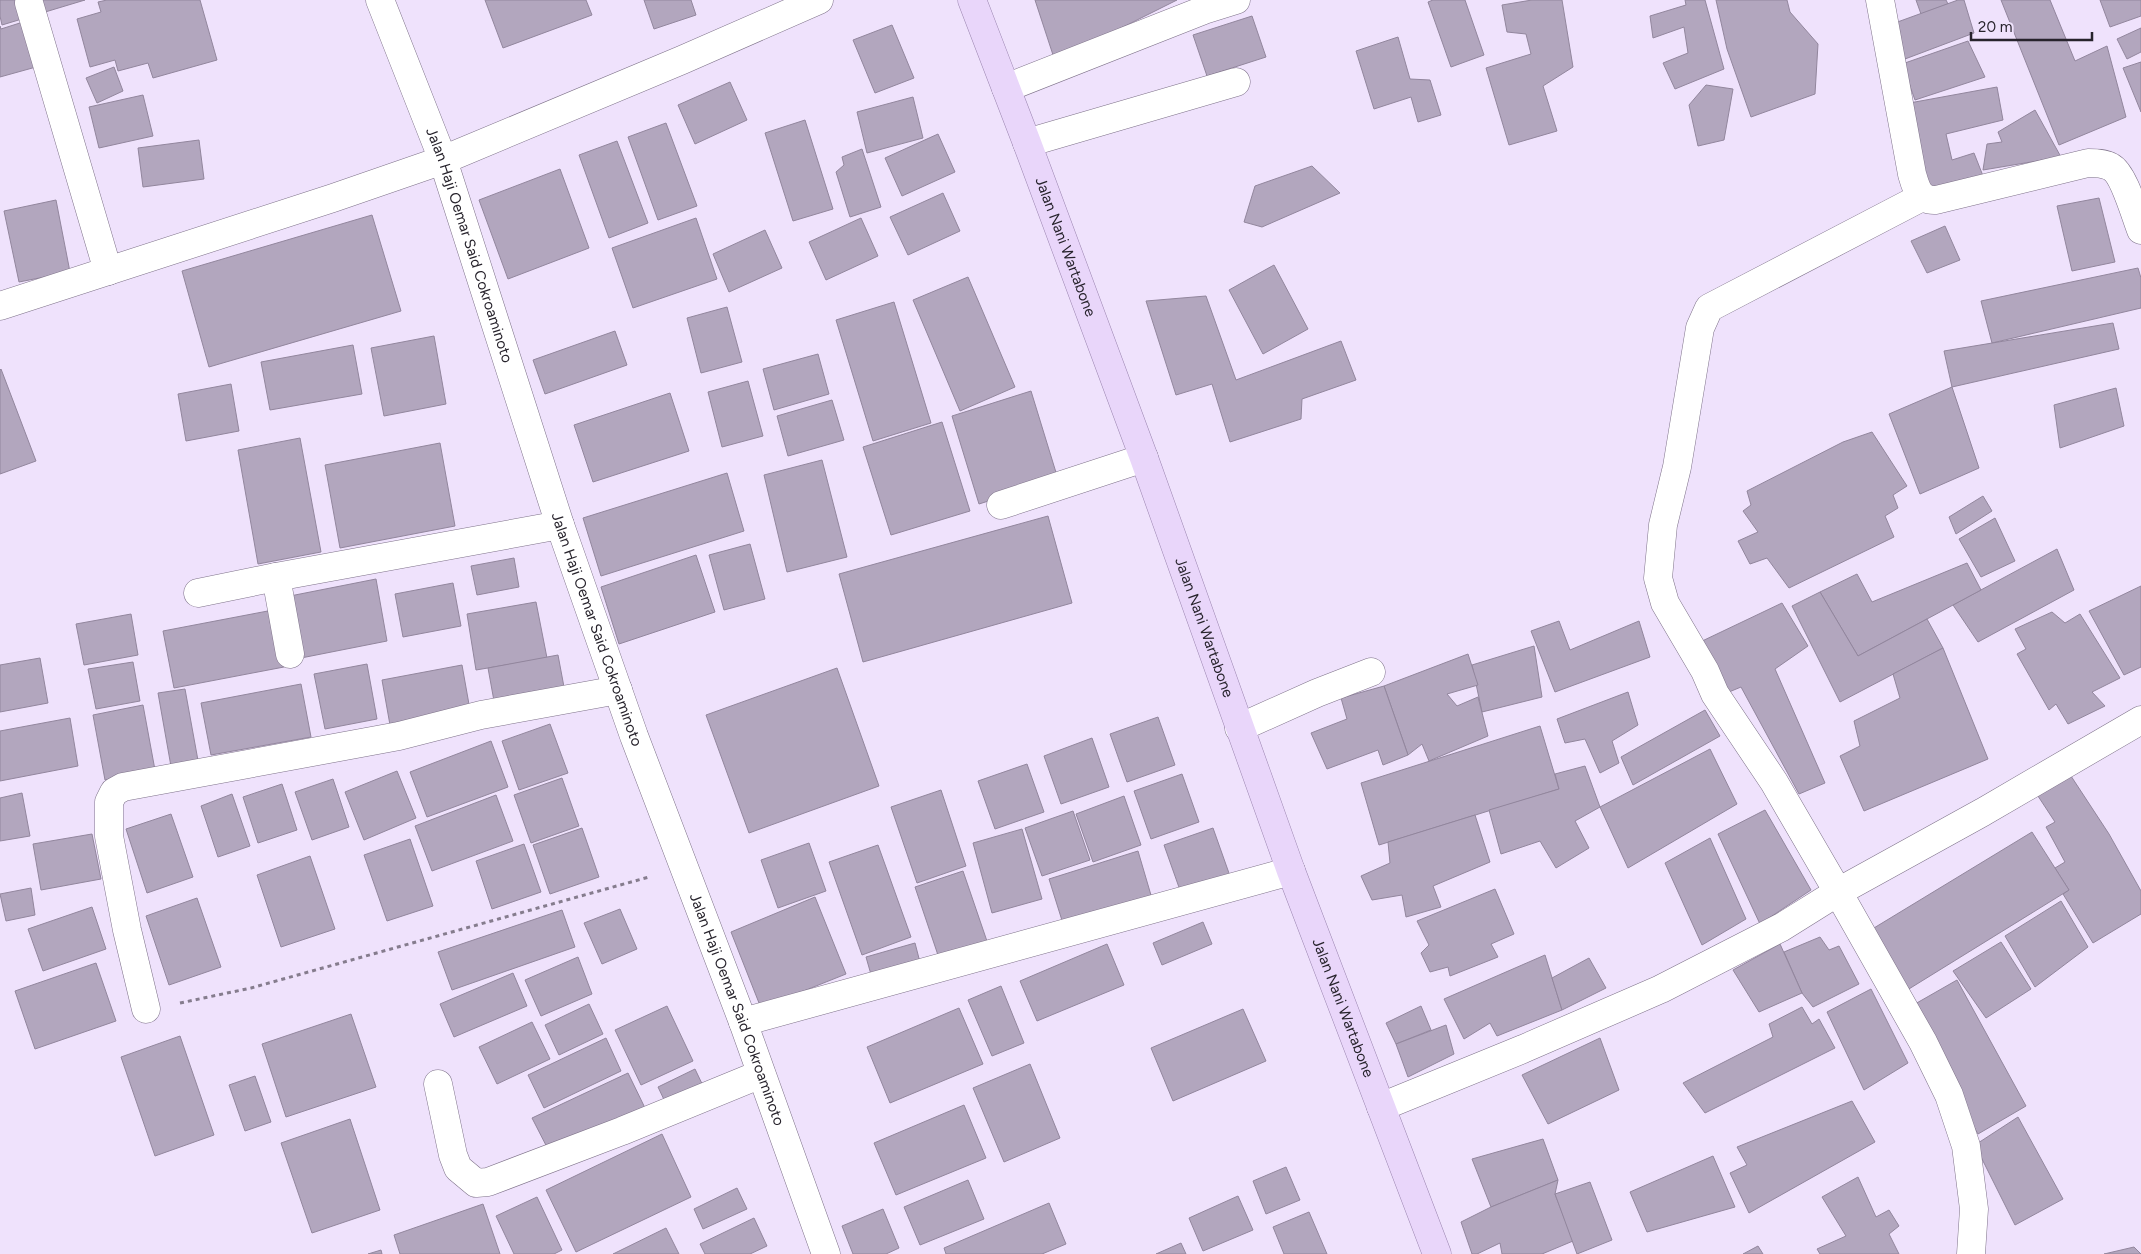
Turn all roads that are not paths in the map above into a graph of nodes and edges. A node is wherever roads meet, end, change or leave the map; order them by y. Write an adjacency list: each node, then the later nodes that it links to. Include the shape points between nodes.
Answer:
1 (380, 0): 10 (street, Jalan Haji Oemar Said Cokroaminoto)
2 (819, 0): 10 (street)
3 (972, 0): 8 (main road, Jalan Nani Wartabone)
4 (1236, 0): 8 (street)
5 (1880, 0): 11 (street, via 1912,174)
6 (30, 3): 13 (street)
7 (1236, 82): 9 (street)
8 (1006, 88): 9 (main road, Jalan Nani Wartabone)
9 (1028, 143): 15 (main road, Jalan Nani Wartabone)
10 (443, 160): 13 (street); 17 (street, Jalan Haji Oemar Said Cokroaminoto)
11 (1922, 197): 12 (street, via 1936,200 2088,163 2101,164 2112,167 2120,176); 26 (street, via 1709,308 1700,328 1677,467 1663,526 1658,578 1665,602 1705,670 1715,694 1774,782)
12 (2141, 230)
13 (108, 271): 14 (street)
14 (0, 306)
15 (1144, 458): 16 (street); 24 (main road, Jalan Nani Wartabone)
16 (1001, 504)
17 (560, 525): 18 (street); 22 (street, Jalan Haji Oemar Said Cokroaminoto)
18 (276, 577): 19 (street); 20 (street)
19 (198, 593)
20 (290, 654)
21 (1371, 672): 24 (street)
22 (618, 690): 27 (street, via 481,715 399,736 123,787 114,792 109,802 109,836); 28 (street, Jalan Haji Oemar Said Cokroaminoto)
23 (2141, 720): 26 (street)
24 (1240, 728): 25 (main road, Jalan Nani Wartabone)
25 (1291, 871): 28 (street); 31 (main road, Jalan Nani Wartabone)
26 (1838, 892): 31 (street, via 1782,927 1661,988); 34 (street, via 1949,1094 1967,1155 1974,1209)
27 (146, 1009)
28 (743, 1022): 29 (street, Jalan Haji Oemar Said Cokroaminoto)
29 (761, 1074): 30 (street, via 622,1131 488,1182 476,1183 458,1168 453,1155); 32 (street, Jalan Haji Oemar Said Cokroaminoto)
30 (438, 1084)
31 (1381, 1107): 33 (main road, Jalan Nani Wartabone)
32 (826, 1254)
33 (1437, 1254)
34 (1971, 1254)

